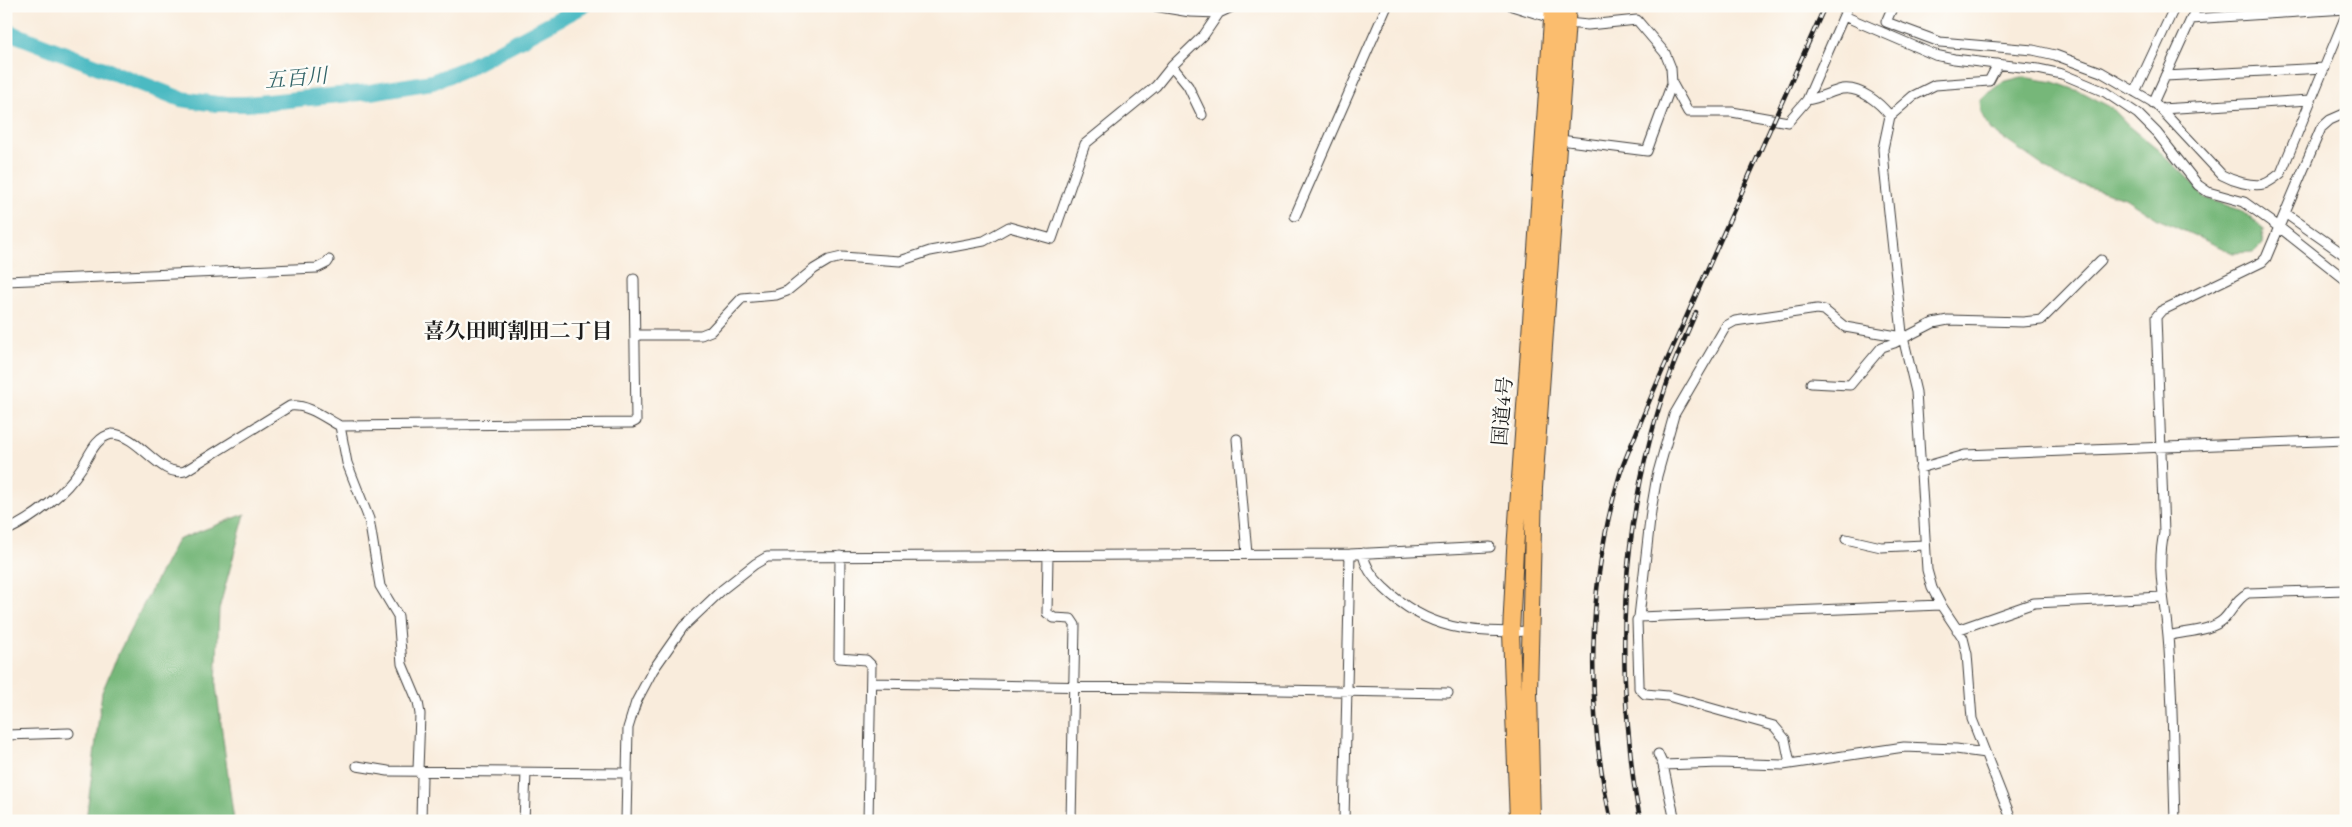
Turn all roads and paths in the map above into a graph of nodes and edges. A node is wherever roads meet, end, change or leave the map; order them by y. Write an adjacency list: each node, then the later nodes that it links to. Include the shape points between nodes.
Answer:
1 (1154, 6): 11 (street)
2 (1234, 6): 11 (street)
3 (1387, 6): 33 (street)
4 (1512, 6): 13 (street)
5 (1568, 6): 13 (highway, 国道4号)
6 (1848, 6): 14 (street)
7 (1893, 6): 16 (street)
8 (2175, 6): 23 (street)
9 (2197, 6): 15 (street)
10 (2346, 9): 15 (street)
11 (1219, 13): 19 (street, via 1204,35)
12 (2346, 15): 20 (street)
13 (1557, 16): 22 (street, via 1588,25 1637,20 1665,53); 31 (highway, 国道4号); 64 (highway, 国道4号, via 1520,463)
14 (1844, 16): 17 (street); 24 (street)
15 (2191, 19): 21 (street)
16 (1886, 22): 17 (street); 23 (street, via 1940,42 2055,55 2101,72)
17 (1882, 32): 18 (street, via 1934,55)
18 (1998, 64): 30 (street, via 1989,81 1935,85 1913,96); 34 (street, via 2062,74 2106,92 2138,114 2208,192 2244,202)
19 (1172, 66): 29 (street, via 1188,86); 41 (street, via 1156,86 1085,144 1052,239 1009,227 984,240 900,261 842,257 822,263 788,291 742,298 711,331)
20 (2324, 68): 21 (street); 25 (street)
21 (2165, 76): 26 (street)
22 (1672, 83): 24 (street, via 1688,112 1694,114 1732,112 1788,122); 31 (street, via 1647,151)
23 (2135, 92): 26 (street)
24 (1807, 100): 30 (street, via 1851,89 1875,100)
25 (2311, 100): 27 (street); 27 (street, via 2281,173 2266,184 2258,185 2222,175)
26 (2153, 103): 27 (street)
27 (2161, 109)
28 (2346, 114): 32 (street, via 2330,120 2321,128)
29 (1202, 115)
30 (1890, 116): 42 (street, via 1883,149)
31 (1560, 140): 63 (highway, 国道4号, via 1541,368)
32 (2285, 213): 34 (street); 35 (street)
33 (1295, 216)
34 (2279, 227): 39 (street); 47 (street, via 2262,262 2161,311 2156,317)
35 (2346, 256)
36 (329, 260): 40 (street, via 318,268)
37 (2101, 260): 42 (street, via 2040,320 1948,320)
38 (634, 279): 41 (street)
39 (2346, 280)
40 (6, 281)
41 (635, 335): 44 (street, via 636,421 632,423)
42 (1903, 337): 43 (street, via 1876,352 1850,384); 48 (street, via 1916,392); 61 (street, via 1845,327 1817,308 1735,321 1726,326 1674,415 1657,476)
43 (1810, 383)
44 (340, 426): 49 (street, via 307,408 290,406 179,472 169,471 133,441 108,434 97,442 73,482 26,520); 77 (street, via 347,463 369,519 380,586 398,616 402,664 418,702)
45 (1237, 439): 54 (street)
46 (2346, 440): 47 (street)
47 (2160, 447): 48 (street, via 1965,455); 59 (street)
48 (1920, 468): 51 (street)
49 (6, 531)
50 (1846, 538): 51 (street, via 1881,547)
51 (1924, 545): 60 (street, via 1930,579)
52 (1490, 547): 53 (street)
53 (1363, 553): 55 (street); 64 (street, via 1376,580 1413,612 1455,628)
54 (1246, 554): 55 (street); 57 (street)
55 (1350, 554): 68 (street)
56 (840, 556): 57 (street); 66 (street, via 839,658 868,661); 78 (street, via 773,556 762,559 723,588 683,627 653,670 634,708 628,728)
57 (1048, 556): 67 (street, via 1046,613 1054,618 1071,619 1075,625)
58 (2346, 590): 65 (street, via 2248,593 2213,626)
59 (2163, 597): 62 (street, via 2034,603); 65 (street)
60 (1941, 606): 61 (street); 62 (street)
61 (1639, 617): 74 (street, via 1639,684 1645,694 1668,696 1774,726 1786,739)
62 (1957, 630): 72 (street, via 1967,654 1970,710)
63 (1530, 631): 64 (street); 87 (highway, 国道4号)
64 (1511, 632): 86 (highway, 国道4号)
65 (2168, 636): 90 (street)
66 (871, 683): 67 (street); 83 (street)
67 (1074, 688): 68 (street); 84 (street)
68 (1348, 692): 69 (street); 85 (street)
69 (1448, 693)
70 (68, 732): 71 (street)
71 (6, 735)
72 (1985, 753): 74 (street, via 1894,747); 89 (street)
73 (1658, 754): 75 (street)
74 (1790, 763): 75 (street, via 1768,766 1720,763)
75 (1663, 765): 88 (street)
76 (357, 766): 77 (street, via 388,771)
77 (418, 770): 79 (street); 80 (street, via 422,776)
78 (627, 772): 79 (street); 82 (street)
79 (526, 773): 81 (street)
80 (421, 821)
81 (524, 821)
82 (626, 821)
83 (868, 821)
84 (1072, 821)
85 (1344, 821)
86 (1518, 821)
87 (1532, 821)
88 (1675, 821)
89 (2012, 821)
90 (2175, 821)

